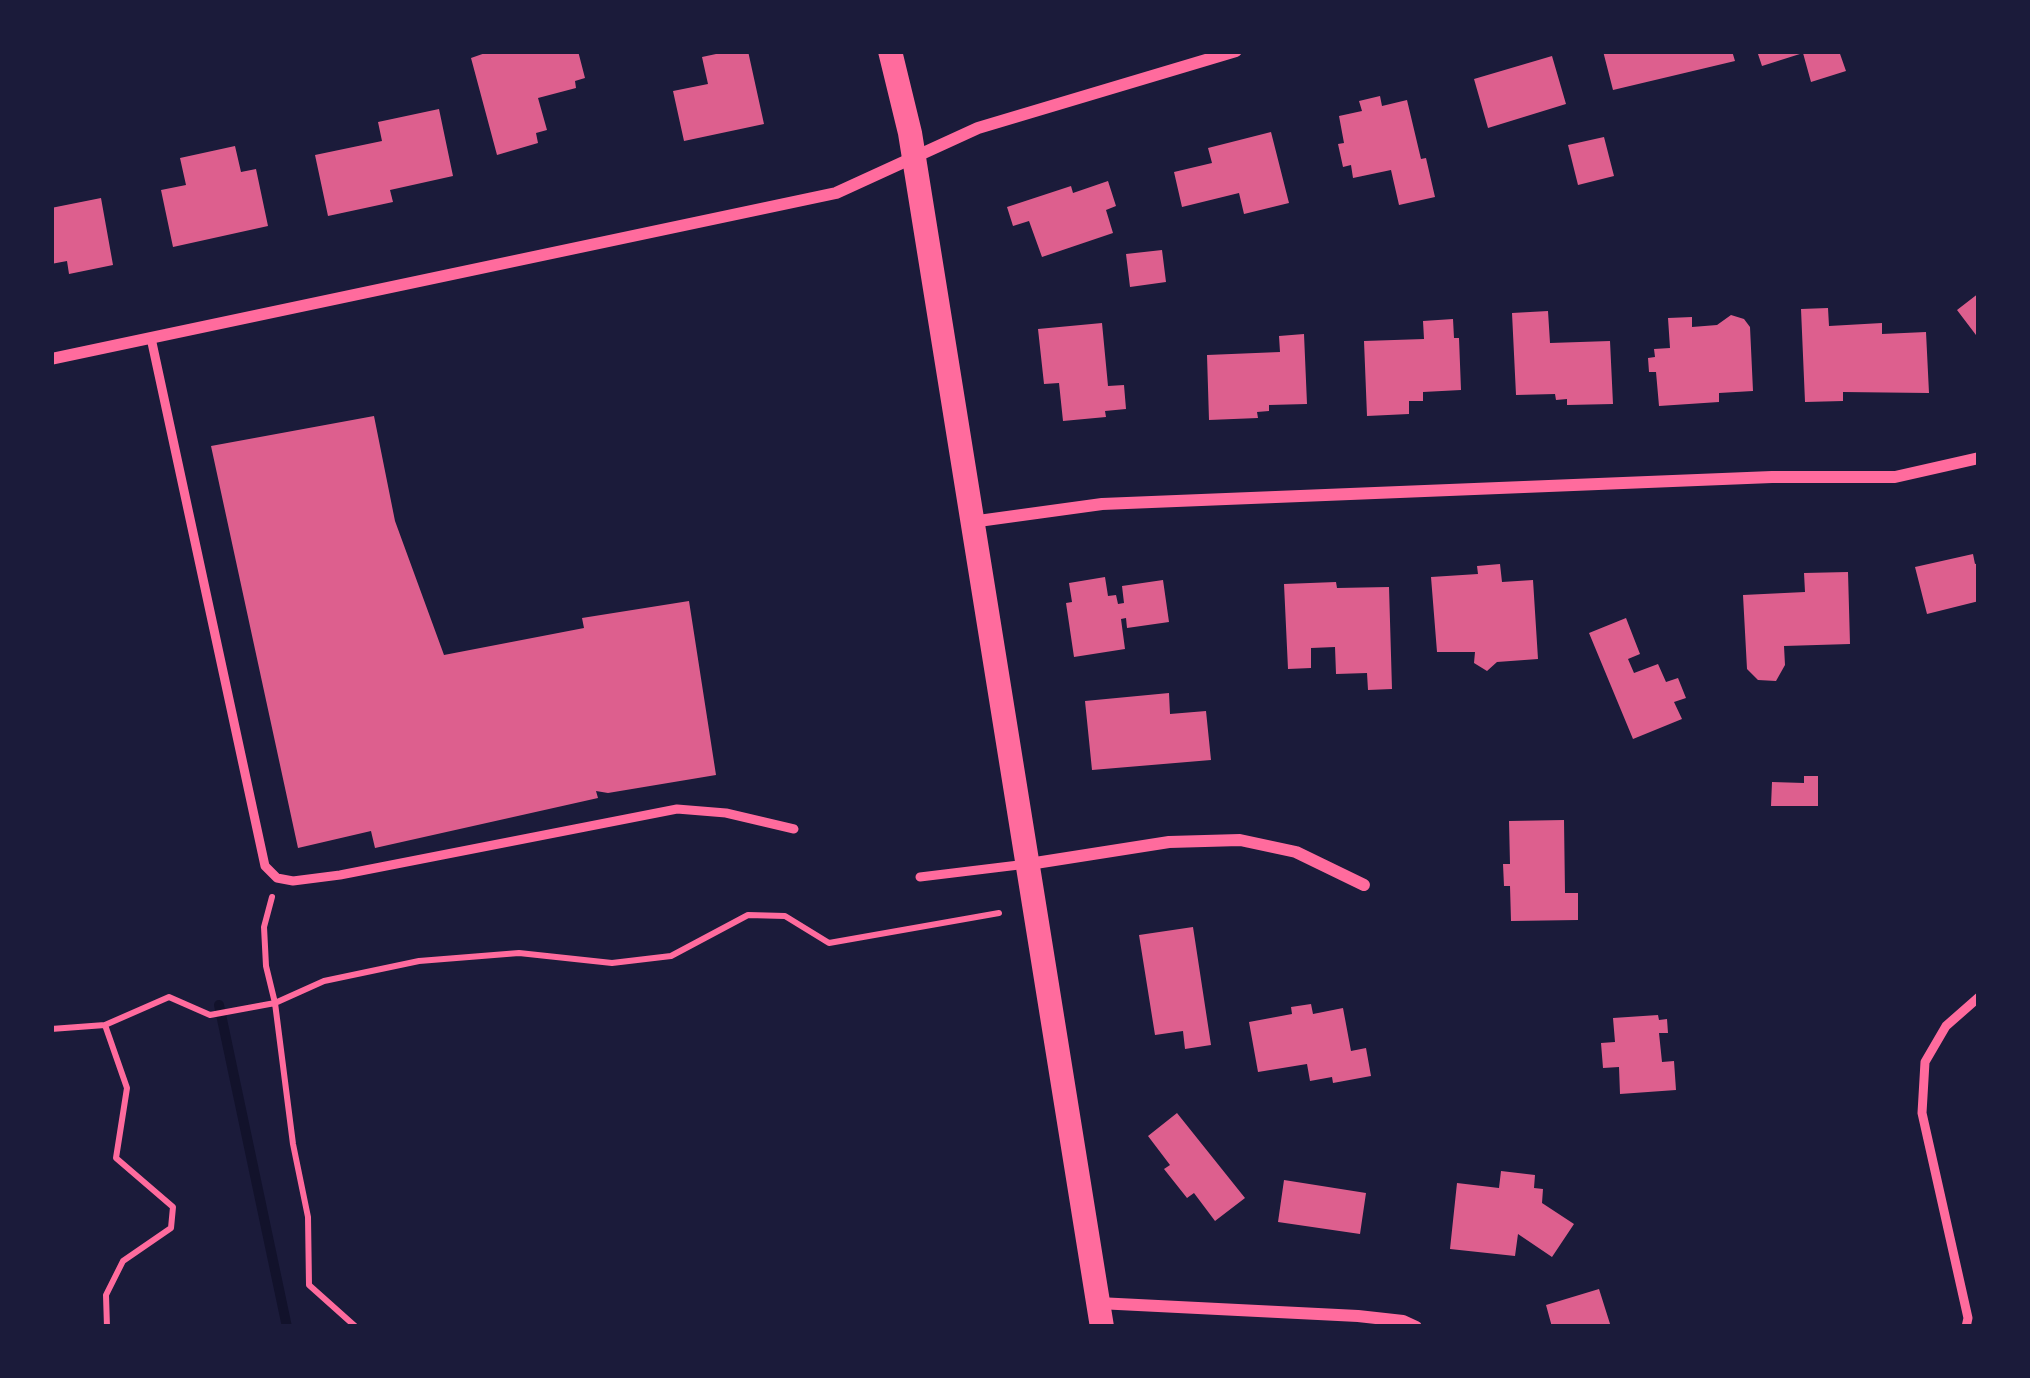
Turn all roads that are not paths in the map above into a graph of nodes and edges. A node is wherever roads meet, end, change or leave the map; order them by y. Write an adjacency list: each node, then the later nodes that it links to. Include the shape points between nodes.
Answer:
1 (890, 51): 3 (main road)
2 (1236, 51): 3 (street, via 978,128)
3 (913, 158): 4 (street, via 849,190 797,203); 7 (main road)
4 (151, 338): 5 (street); 8 (lane, via 265,866 277,878 340,875 677,808)
5 (51, 359)
6 (1979, 458): 7 (street, via 1895,477 1102,504)
7 (971, 522): 9 (main road)
8 (794, 829)
9 (1028, 864): 10 (lane); 11 (street, via 1146,844 1240,840 1296,852); 14 (main road)
10 (920, 877)
11 (1364, 885)
12 (1979, 997): 15 (lane, via 1946,1026 1924,1062 1922,1113)
13 (1979, 1310): 15 (lane)
14 (1100, 1315): 16 (street, via 1358,1316)
15 (1967, 1323)
16 (1416, 1327)

